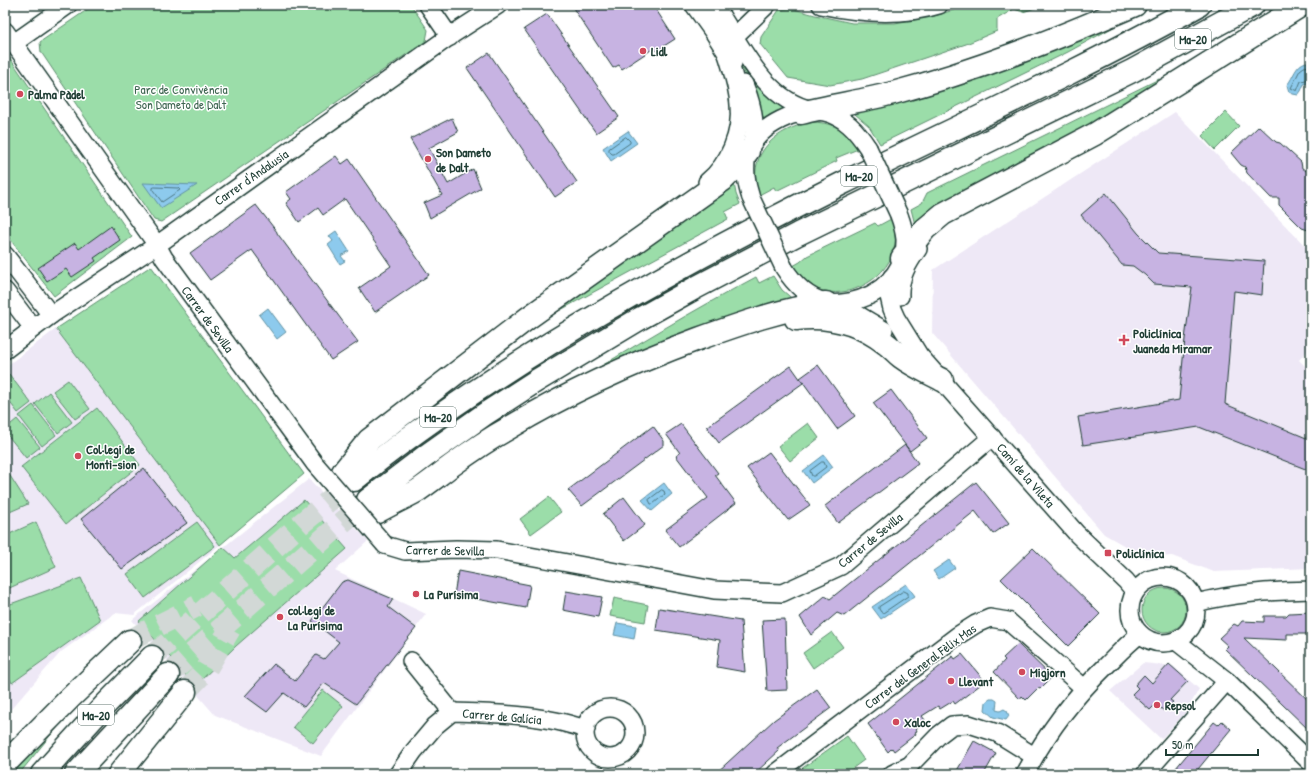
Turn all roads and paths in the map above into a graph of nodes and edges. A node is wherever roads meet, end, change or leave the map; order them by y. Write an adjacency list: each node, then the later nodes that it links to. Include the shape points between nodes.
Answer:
1 (68, 5): 14 (street)
2 (428, 5): 15 (street)
3 (498, 5): 15 (street, Carrer d'Andalusia)
4 (694, 5): 16 (street)
5 (714, 5): 13 (street)
6 (820, 5): 7 (street, via 882,12 926,9)
7 (939, 5)
8 (1135, 5): 17 (highway, via 1018,53 885,95)
9 (1199, 5): 20 (highway, Ma-20, via 1090,63 824,193 682,266 526,358 423,427 375,463 349,476 369,440 528,318)
10 (1253, 5): 29 (highway, Ma-20, via 1125,75 805,231 641,318 485,414 427,455 372,506 418,490 485,442 541,409)
11 (1302, 5): 19 (highway, via 1095,134)
12 (768, 6): 13 (street)
13 (735, 36): 17 (street, via 759,73 776,93)
14 (9, 37): 21 (street, Carrer de Sevilla)
15 (450, 37): 21 (street, Carrer d'Andalusia)
16 (727, 54): 18 (street, via 750,100 754,130); 20 (street, via 739,104 735,140 720,169 668,213)
17 (812, 112): 18 (street, via 792,115 774,123); 23 (street, bridge, via 839,118 847,123 868,148 899,215 905,238)
18 (750, 148): 20 (highway, via 723,180); 26 (street, Camí de la Vileta, bridge, via 747,184 784,268 798,287)
19 (1032, 168): 23 (highway, via 938,218 925,229); 31 (street, via 1006,188 942,223 911,258 901,282 901,301)
20 (662, 223)
21 (156, 245): 27 (street, Carrer d'Andalusia); 33 (street, Carrer de Sevilla, bridge, via 315,464 385,545 405,551 497,550 714,590 782,592 841,566)
22 (5, 255): 27 (street)
23 (902, 258): 24 (street)
24 (892, 277): 26 (street, via 884,287 870,296 850,302); 31 (street, Camí de la Vileta, via 888,292 892,309)
25 (5, 291): 28 (street)
26 (828, 303): 29 (highway, via 769,315); 31 (street, Camí de la Vileta, via 857,314)
27 (50, 315): 28 (street, Carrer d'Andalusia)
28 (33, 328): 30 (street, Carrer d'Andalusia)
29 (686, 344): 32 (highway, via 776,322 830,318 869,332 902,358)
30 (5, 350)
31 (919, 355): 32 (street, Camí de la Vileta)
32 (942, 380): 33 (street, Camí de la Vileta)
33 (992, 437): 35 (street, Camí de la Vileta, via 1077,534)
34 (1311, 590): 36 (street, via 1278,590)
35 (1135, 592): 36 (street, via 1152,578 1164,577 1184,584 1192,592); 37 (street, via 1130,614 1133,625)
36 (1196, 602): 39 (street, via 1197,612 1191,630)
37 (1140, 634): 39 (street, via 1157,643); 44 (street)
38 (130, 641): 49 (highway)
39 (1176, 641): 43 (street)
40 (152, 657): 52 (highway, Ma-20)
41 (411, 661): 46 (street)
42 (168, 675): 53 (highway, Ma-20)
43 (1227, 681): 50 (street); 58 (street)
44 (1084, 688): 48 (street); 55 (street, Carrer del General Fèlix Mas, via 1008,621 990,618 957,636)
45 (185, 692): 54 (highway)
46 (452, 712): 47 (street, Carrer de Galícia, via 522,716 557,721); 51 (street, Carrer de Galícia, via 435,726 414,751)
47 (586, 729)
48 (1034, 756): 56 (street, via 996,733 969,724 952,725 910,765); 57 (street)
49 (6, 762)
50 (1311, 763)
51 (407, 770)
52 (42, 774)
53 (76, 774)
54 (119, 774)
55 (775, 774)
56 (892, 774)
57 (1025, 774)
58 (1145, 774)

